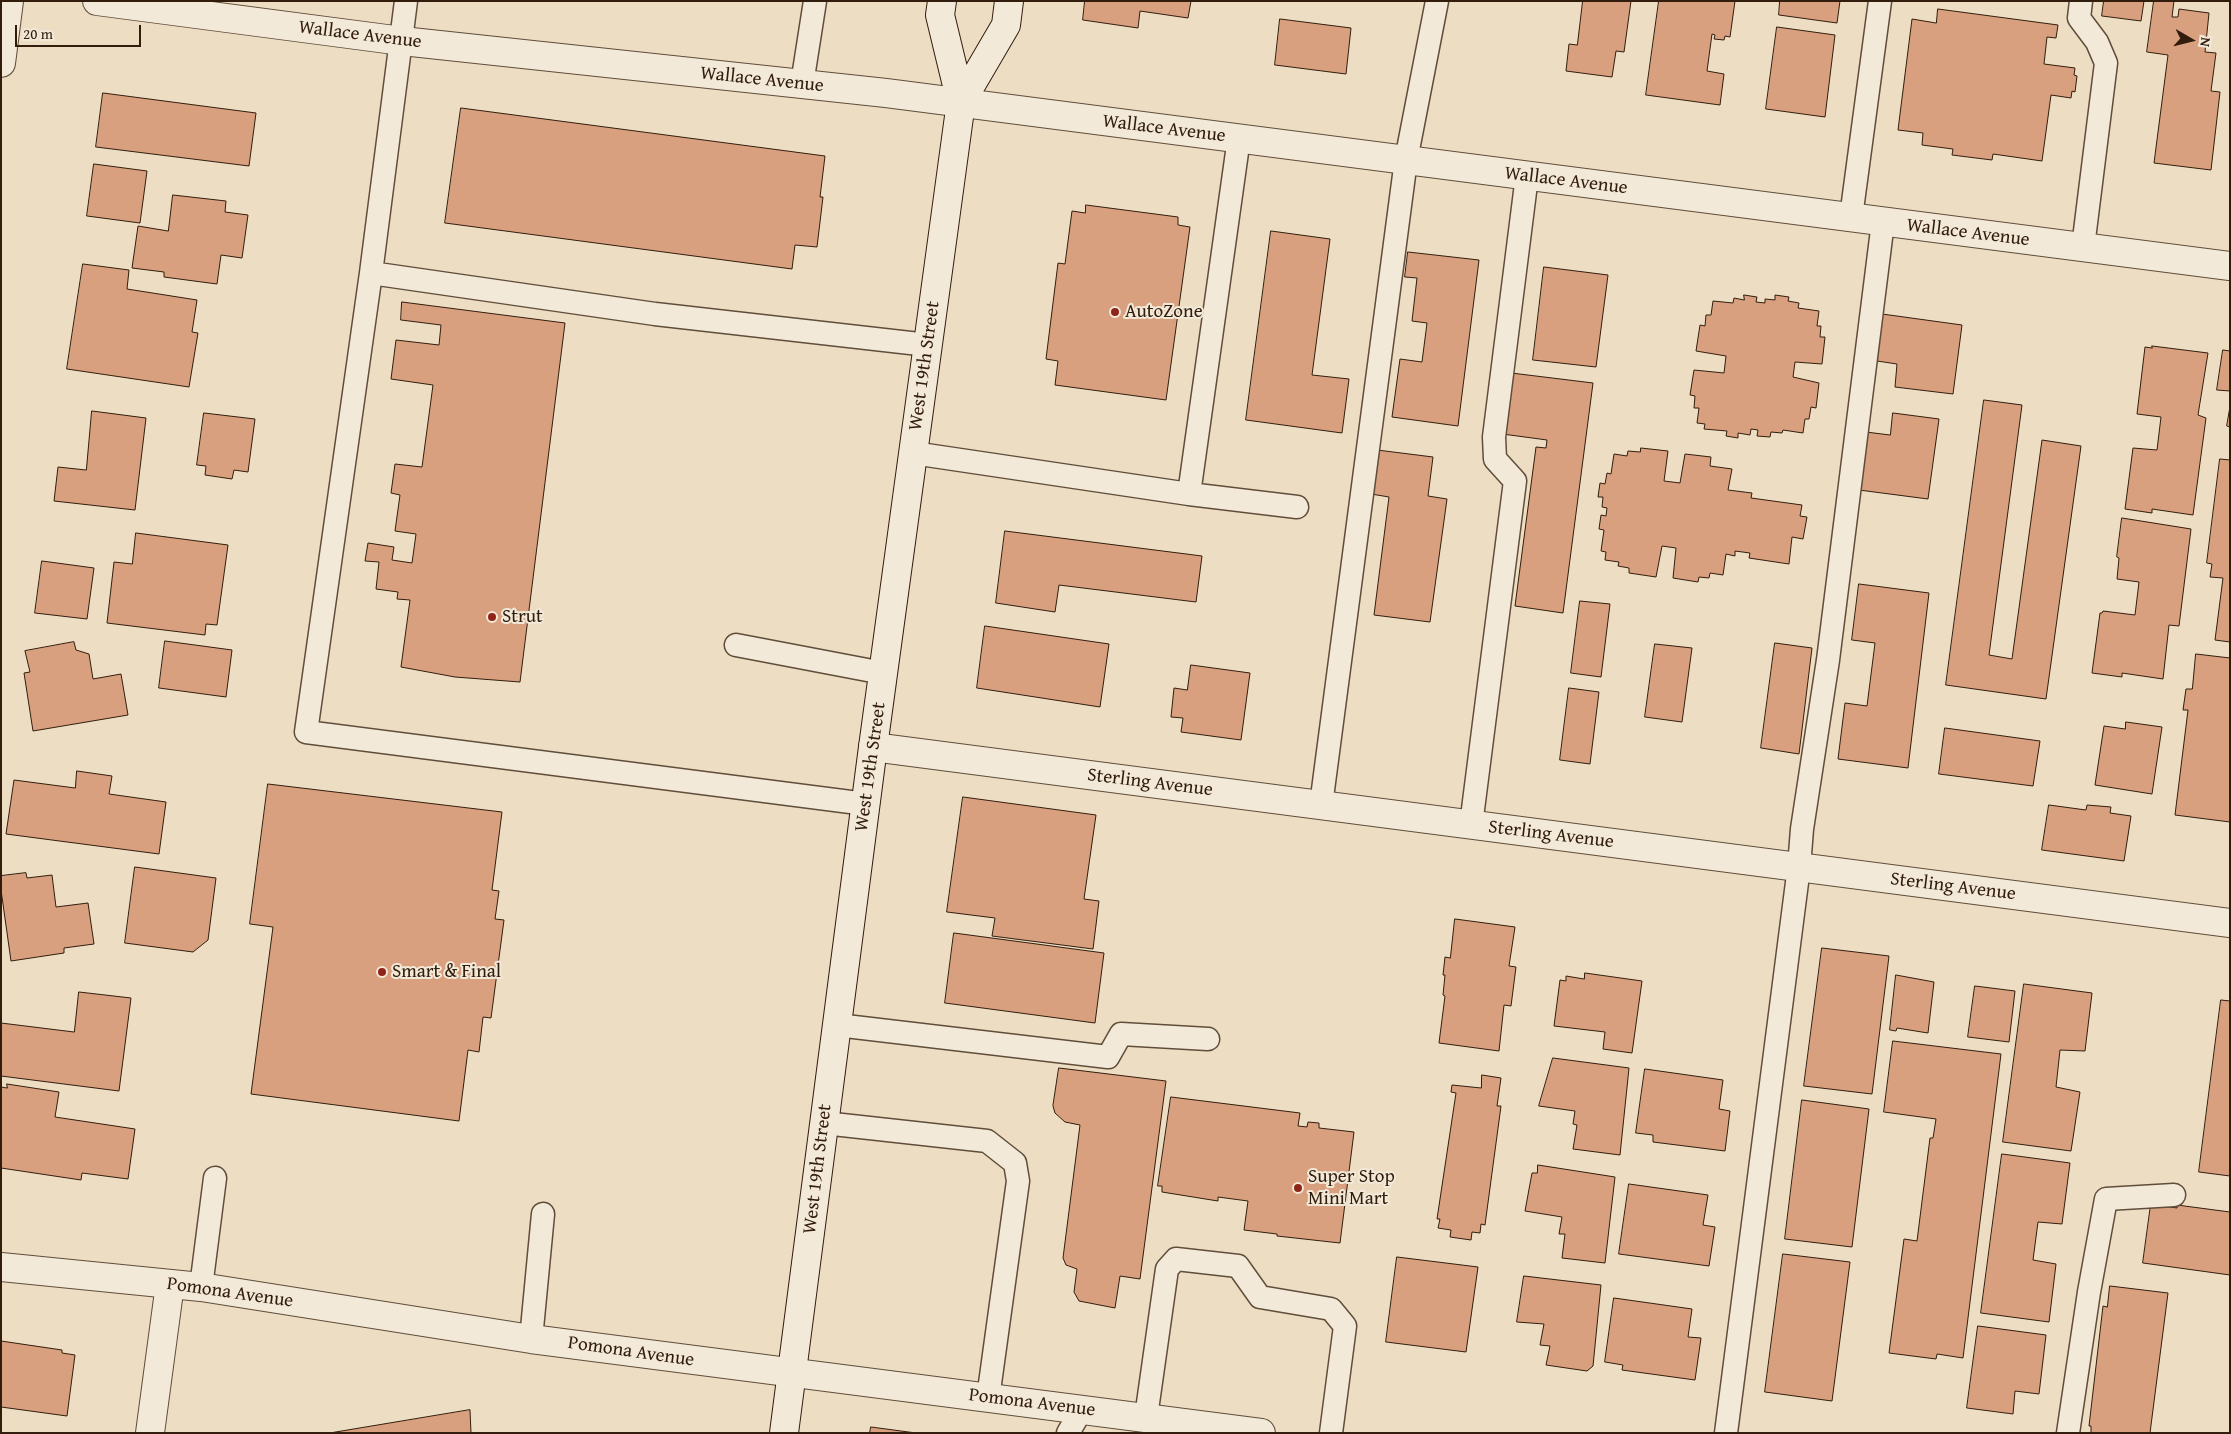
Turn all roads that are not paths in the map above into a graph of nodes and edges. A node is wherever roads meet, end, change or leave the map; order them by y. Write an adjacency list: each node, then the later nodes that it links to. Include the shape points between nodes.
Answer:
1 (9, 1): 11 (street)
2 (98, 1): 10 (street, Wallace Avenue)
3 (406, 1): 10 (lane)
4 (815, 1): 12 (lane)
5 (942, 1): 13 (street, West 19th Street, via 940,15)
6 (1008, 1): 13 (street, West 19th Street, via 1006,25)
7 (1437, 1): 15 (lane)
8 (1880, 1): 17 (lane)
9 (2081, 1): 19 (lane, via 2079,18 2097,42 2106,63)
10 (402, 41): 12 (street, Wallace Avenue); 21 (lane)
11 (1, 63)
12 (802, 84): 13 (street, Wallace Avenue)
13 (961, 102): 14 (street, Wallace Avenue); 22 (street, West 19th Street)
14 (1239, 138): 15 (street, Wallace Avenue); 24 (lane)
15 (1406, 160): 16 (street, Wallace Avenue); 30 (lane)
16 (1527, 176): 17 (street, Wallace Avenue); 31 (lane, via 1494,437 1495,459 1515,482)
17 (1852, 217): 18 (street, Wallace Avenue)
18 (1883, 222): 19 (street, Wallace Avenue); 32 (lane)
19 (2083, 248): 20 (street, Wallace Avenue)
20 (2230, 266)
21 (371, 273): 22 (lane, via 655,314); 29 (lane, via 306,732)
22 (928, 344): 23 (street, West 19th Street)
23 (914, 453): 24 (lane); 27 (street, West 19th Street)
24 (1189, 494): 25 (lane)
25 (1297, 507)
26 (736, 645): 27 (lane)
27 (883, 673): 28 (street, West 19th Street)
28 (873, 747): 29 (street, West 19th Street); 30 (street, Sterling Avenue)
29 (866, 804): 34 (street, West 19th Street)
30 (1321, 805): 31 (street, Sterling Avenue)
31 (1471, 825): 32 (street, Sterling Avenue)
32 (1799, 867): 33 (street, Sterling Avenue); 53 (lane)
33 (2230, 923)
34 (837, 1025): 35 (lane, via 1108,1057 1121,1034); 36 (street, West 19th Street)
35 (1208, 1040)
36 (824, 1123): 44 (street, West 19th Street); 45 (lane, via 987,1141 1016,1163 1018,1181)
37 (215, 1178): 42 (lane)
38 (2174, 1195): 54 (lane, via 2106,1199)
39 (543, 1214): 43 (lane)
40 (1, 1266): 41 (street, Pomona Avenue)
41 (170, 1284): 42 (street, Pomona Avenue); 48 (street)
42 (201, 1288): 43 (street, Pomona Avenue)
43 (531, 1339): 44 (street, Pomona Avenue)
44 (792, 1374): 45 (street, Pomona Avenue); 49 (street, West 19th Street)
45 (988, 1398): 46 (street, Pomona Avenue)
46 (1082, 1409): 47 (street, Pomona Avenue); 50 (lane)
47 (1146, 1417): 51 (street, Pomona Avenue); 52 (lane, via 1167,1269 1176,1259 1238,1266 1260,1297 1331,1309 1345,1326)
48 (150, 1433)
49 (784, 1433)
50 (1068, 1433)
51 (1261, 1433)
52 (1332, 1433)
53 (1726, 1433)
54 (2068, 1433)

